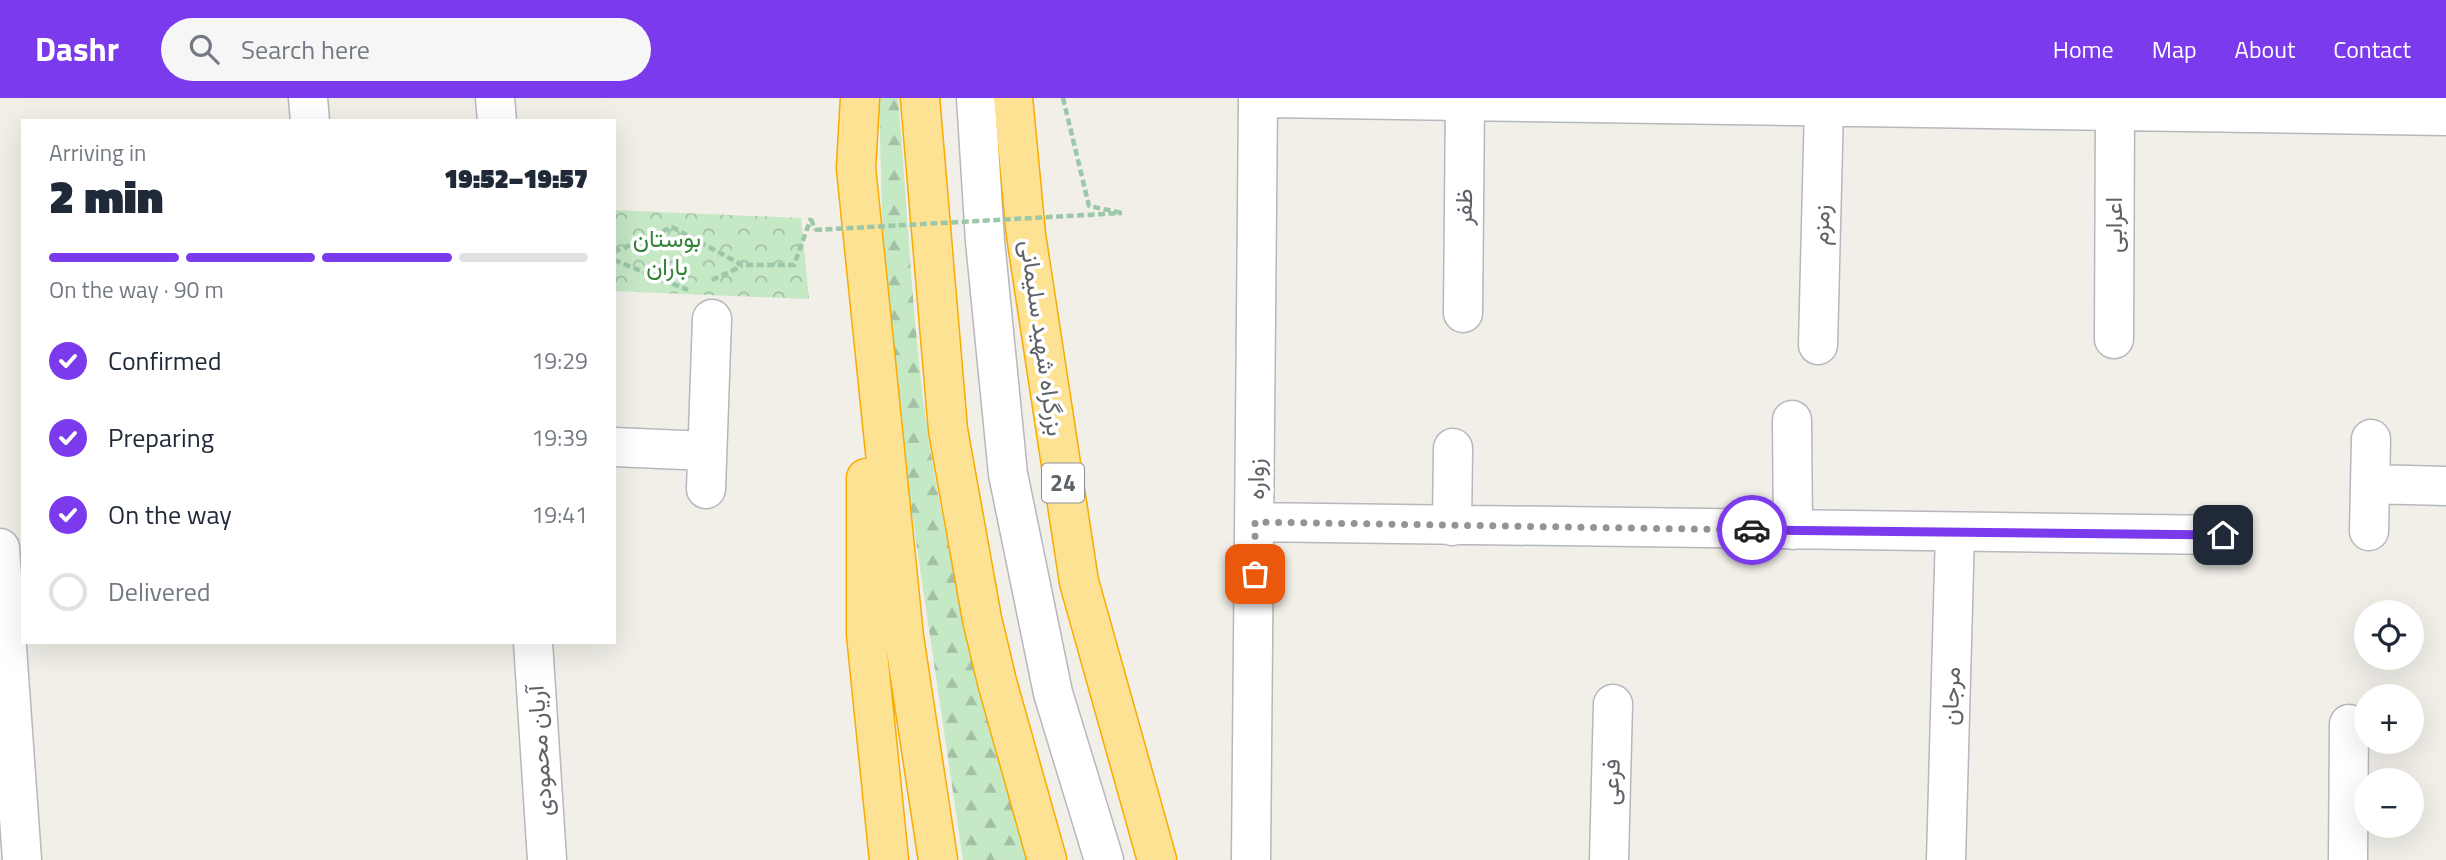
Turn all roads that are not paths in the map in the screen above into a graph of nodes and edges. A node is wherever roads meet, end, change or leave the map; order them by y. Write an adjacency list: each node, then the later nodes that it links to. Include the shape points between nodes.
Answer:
1 (308, 98): 17 (street)
2 (495, 98): 18 (street)
3 (860, 98): 19 (highway, via 856,168)
4 (920, 98): 47 (highway, via 948,430 982,619)
5 (957, 98): 48 (street, via 975,362 988,468 1024,661)
6 (976, 98): 49 (street, via 1008,474 1054,693)
7 (1013, 98): 42 (highway, بزرگراه شهید سلیمانی / 24, via 1026,234 1079,582)
8 (1258, 98): 32 (street, زواره)
9 (1265, 98): 10 (street)
10 (1465, 101): 11 (street); 21 (street, ظفر)
11 (1623, 101): 13 (street)
12 (1972, 103): 13 (street); 15 (street)
13 (1824, 106): 23 (street, زمزم)
14 (2341, 106): 15 (street); 16 (street)
15 (2115, 111): 22 (street, اعرابی)
16 (2446, 116)
17 (310, 119)
18 (497, 119)
19 (867, 276): 45 (highway, via 866,634); 46 (highway, via 904,637)
20 (706, 302): 28 (street)
21 (1463, 313)
22 (2114, 339)
23 (1818, 345)
24 (1792, 420): 34 (street)
25 (2371, 439): 29 (street)
26 (616, 447): 28 (street)
27 (1453, 448): 33 (street)
28 (707, 451): 31 (street)
29 (2370, 484): 30 (street); 35 (street)
30 (2446, 486)
31 (706, 489)
32 (1255, 522): 33 (street); 52 (street, زواره)
33 (1452, 526): 34 (street)
34 (1793, 530): 36 (street)
35 (2369, 531)
36 (1955, 532): 37 (street); 54 (street, مرجان)
37 (2223, 535)
38 (0, 548): 43 (street)
39 (533, 644): 44 (street, آریان محمودی)
40 (1613, 704): 53 (street, فرعی)
41 (2348, 724): 55 (street)
42 (1130, 771): 50 (highway, بزرگراه شهید سلیمانی / 24); 51 (highway)
43 (22, 860)
44 (547, 860)
45 (889, 860)
46 (938, 860)
47 (1047, 860)
48 (1080, 860)
49 (1104, 860)
50 (1157, 860)
51 (1173, 860)
52 (1251, 860)
53 (1609, 860)
54 (1946, 860)
55 (2348, 860)

